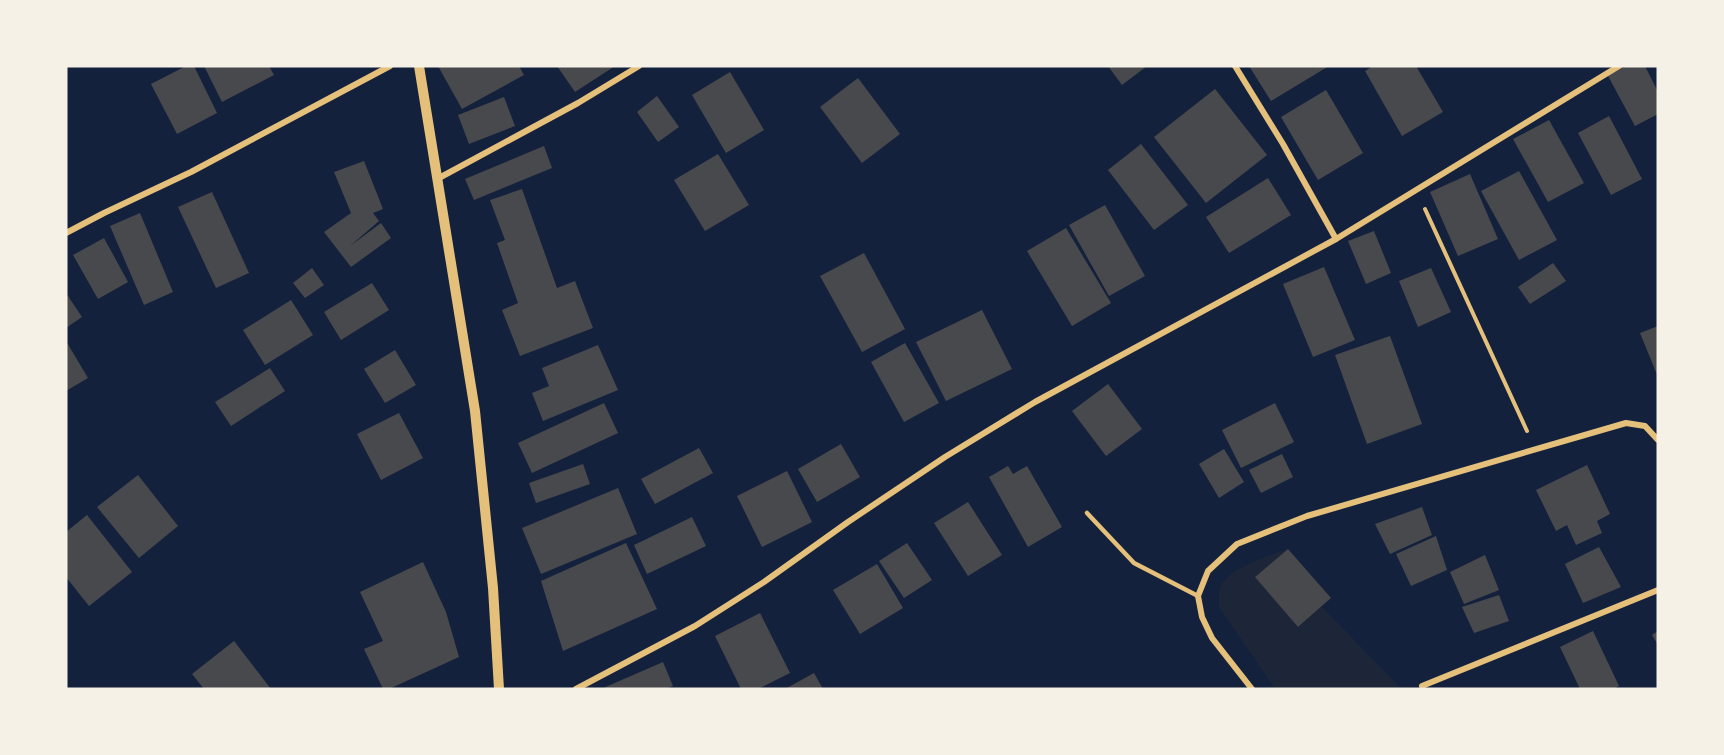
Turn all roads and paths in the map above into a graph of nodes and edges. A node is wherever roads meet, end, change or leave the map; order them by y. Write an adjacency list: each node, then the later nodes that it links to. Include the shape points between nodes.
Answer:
1 (390, 66): 8 (street, via 191,172)
2 (419, 66): 6 (street)
3 (639, 66): 6 (street, via 578,104)
4 (1235, 66): 9 (street)
5 (1619, 66): 7 (street)
6 (439, 178): 18 (street, via 475,411)
7 (1416, 190): 9 (street); 13 (path)
8 (66, 233)
9 (1336, 239): 19 (street, via 1035,402 945,457 695,626)
10 (1658, 428): 11 (lane)
11 (1650, 431): 12 (street); 13 (street, via 1645,426 1626,423)
12 (1658, 440)
13 (1535, 448): 16 (street, via 1307,516 1237,544 1208,571)
14 (1086, 513): 16 (lane, via 1134,563)
15 (1658, 590): 17 (street)
16 (1198, 596): 20 (street, via 1212,638)
17 (1422, 686)
18 (499, 689)
19 (576, 689)
20 (1252, 689)

